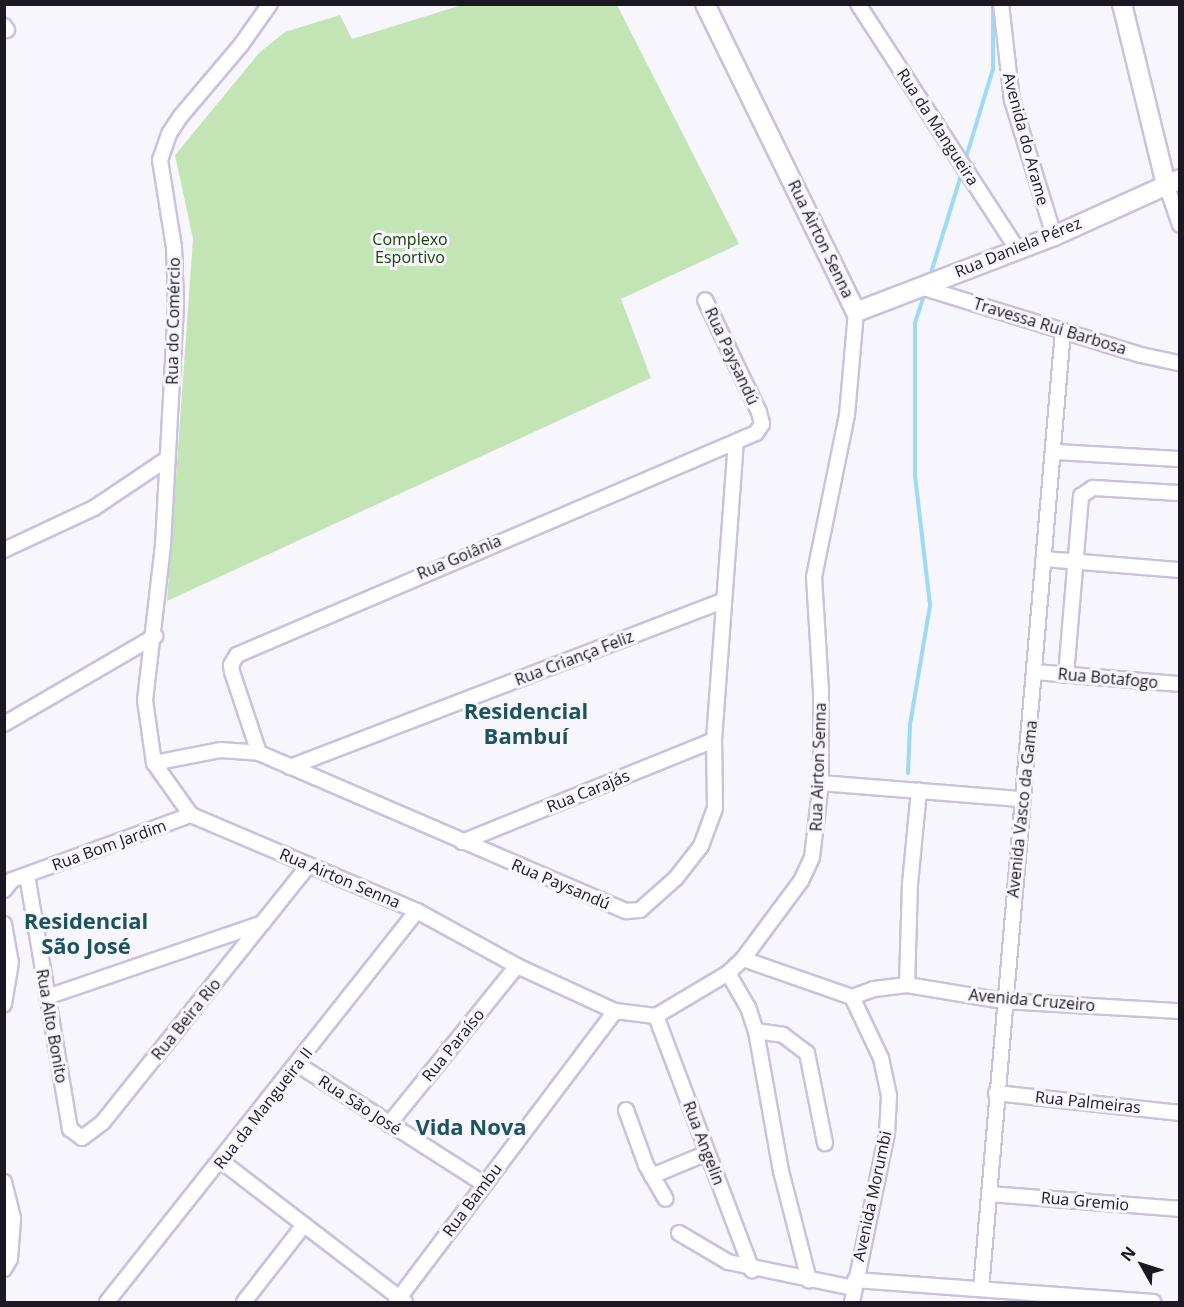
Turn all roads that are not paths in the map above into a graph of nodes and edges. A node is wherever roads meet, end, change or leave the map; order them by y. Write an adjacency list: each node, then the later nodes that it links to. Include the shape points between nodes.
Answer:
1 (270, 4): 18 (street, Rua do Comércio, via 180,117 161,154 174,247 176,305)
2 (705, 4): 12 (street, Rua Airton Senna)
3 (858, 4): 9 (street, Rua da Mangueira)
4 (1001, 4): 8 (street, Avenida do Arame, via 1012,100)
5 (1122, 4): 6 (street)
6 (1172, 181): 7 (street); 8 (street, Rua Daniela Pérez)
7 (1179, 225)
8 (1054, 236): 9 (street, Rua Daniela Pérez)
9 (1017, 249): 10 (street, Rua Daniela Pérez)
10 (927, 286): 12 (street, Rua Daniela Pérez); 13 (street, Travessa Rui Barbosa)
11 (705, 300): 15 (street, Rua Paysandú)
12 (856, 312): 35 (street, Rua Airton Senna, via 847,415 814,577 821,691)
13 (1063, 330): 14 (street, Travessa Rui Barbosa); 17 (street, Avenida Vasco da Gama)
14 (1179, 363)
15 (759, 412): 16 (street, Rua Goiânia, via 760,428)
16 (736, 443): 25 (street, Rua Paysandú); 32 (street, Rua Goiânia, via 484,546 237,655 232,672)
17 (1054, 452): 19 (street); 22 (street, Avenida Vasco da Gama)
18 (167, 459): 21 (street, via 94,508); 26 (street)
19 (1179, 459)
20 (1179, 493): 23 (street, via 1086,490 1081,496)
21 (4, 550)
22 (1046, 559): 23 (street); 27 (street, Avenida Vasco da Gama)
23 (1075, 562): 24 (street); 28 (street)
24 (1179, 570)
25 (724, 600): 31 (street, Rua Paysandú); 34 (street, Rua Criança Feliz)
26 (155, 636): 30 (street); 33 (street, via 145,681)
27 (1036, 672): 28 (street, Rua Botafogo); 37 (street, Avenida Vasco da Gama)
28 (1066, 675): 29 (street, Rua Botafogo)
29 (1179, 684)
30 (4, 724)
31 (714, 740): 39 (street, Rua Carajás); 39 (street, Rua Paysandú, via 715,808 709,830 676,878 640,910 626,911)
32 (259, 753): 33 (street, Rua Paysandú, via 220,750); 34 (street, Rua Paysandú)
33 (154, 763): 38 (street)
34 (290, 767): 39 (street, Rua Paysandú)
35 (821, 783): 36 (street); 46 (street, Rua Airton Senna, via 812,857 801,881)
36 (919, 790): 37 (street); 49 (street, via 910,884)
37 (1022, 799): 53 (street, Avenida Vasco da Gama)
38 (191, 815): 40 (street, Rua Airton Senna); 41 (street, Rua Bom Jardim)
39 (462, 842)
40 (309, 865): 43 (street, Rua Airton Senna); 44 (street, Rua Beira Rio)
41 (27, 875): 42 (street, Rua Bom Jardim); 51 (street, Rua Alto Bonito)
42 (7, 882)
43 (417, 911): 47 (street, Rua Airton Senna); 59 (street, Rua da Mangueira II)
44 (265, 922): 51 (street); 61 (street, Rua Beira Rio, via 89,1135 82,1138 73,1134)
45 (4, 924): 50 (street, via 11,962)
46 (743, 959): 48 (street, Rua Airton Senna); 52 (street)
47 (517, 966): 55 (street, Rua Airton Senna); 64 (street, Rua Paraíso)
48 (728, 973): 57 (street, Rua Airton Senna); 58 (street, via 748,1007)
49 (907, 985): 52 (street, Avenida Cruzeiro, via 874,989); 53 (street, Avenida Cruzeiro)
50 (6, 989): 54 (street)
51 (47, 997): 61 (street, Rua Alto Bonito)
52 (852, 997): 80 (street, Avenida Morumbi, via 881,1058 889,1096 887,1133)
53 (1004, 1001): 56 (street, Avenida Cruzeiro); 60 (street, Avenida Vasco da Gama)
54 (4, 1004)
55 (615, 1011): 57 (street, Rua Airton Senna); 70 (street, Rua Bambu)
56 (1179, 1011)
57 (656, 1016): 66 (street, Rua Angelin)
58 (756, 1031): 65 (street, via 783,1035 807,1053); 78 (street, via 778,1160)
59 (297, 1064): 64 (street, Rua São José); 67 (street, Rua da Mangueira II)
60 (996, 1092): 63 (street, Rua Palmeiras); 71 (street, Avenida Vasco da Gama)
61 (66, 1107)
62 (626, 1110): 68 (street)
63 (1179, 1113)
64 (389, 1124): 70 (street, Rua São José)
65 (825, 1143)
66 (707, 1153): 68 (street); 77 (street, Rua Angelin)
67 (221, 1161): 74 (street); 82 (street, Rua da Mangueira II)
68 (652, 1176): 72 (street)
69 (4, 1182): 76 (street, via 13,1219 10,1258)
70 (484, 1184): 81 (street, Rua Bambu)
71 (990, 1194): 73 (street, Rua Gremio); 79 (street, Avenida Vasco da Gama)
72 (666, 1199)
73 (1179, 1209)
74 (304, 1225): 81 (street); 83 (street)
75 (679, 1233): 77 (street, via 703,1251)
76 (4, 1269)
77 (752, 1270): 78 (street)
78 (809, 1280): 80 (street)
79 (981, 1289): 80 (street); 84 (street)
80 (854, 1290)
81 (400, 1301)
82 (107, 1302)
83 (244, 1302)
84 (1153, 1302)

